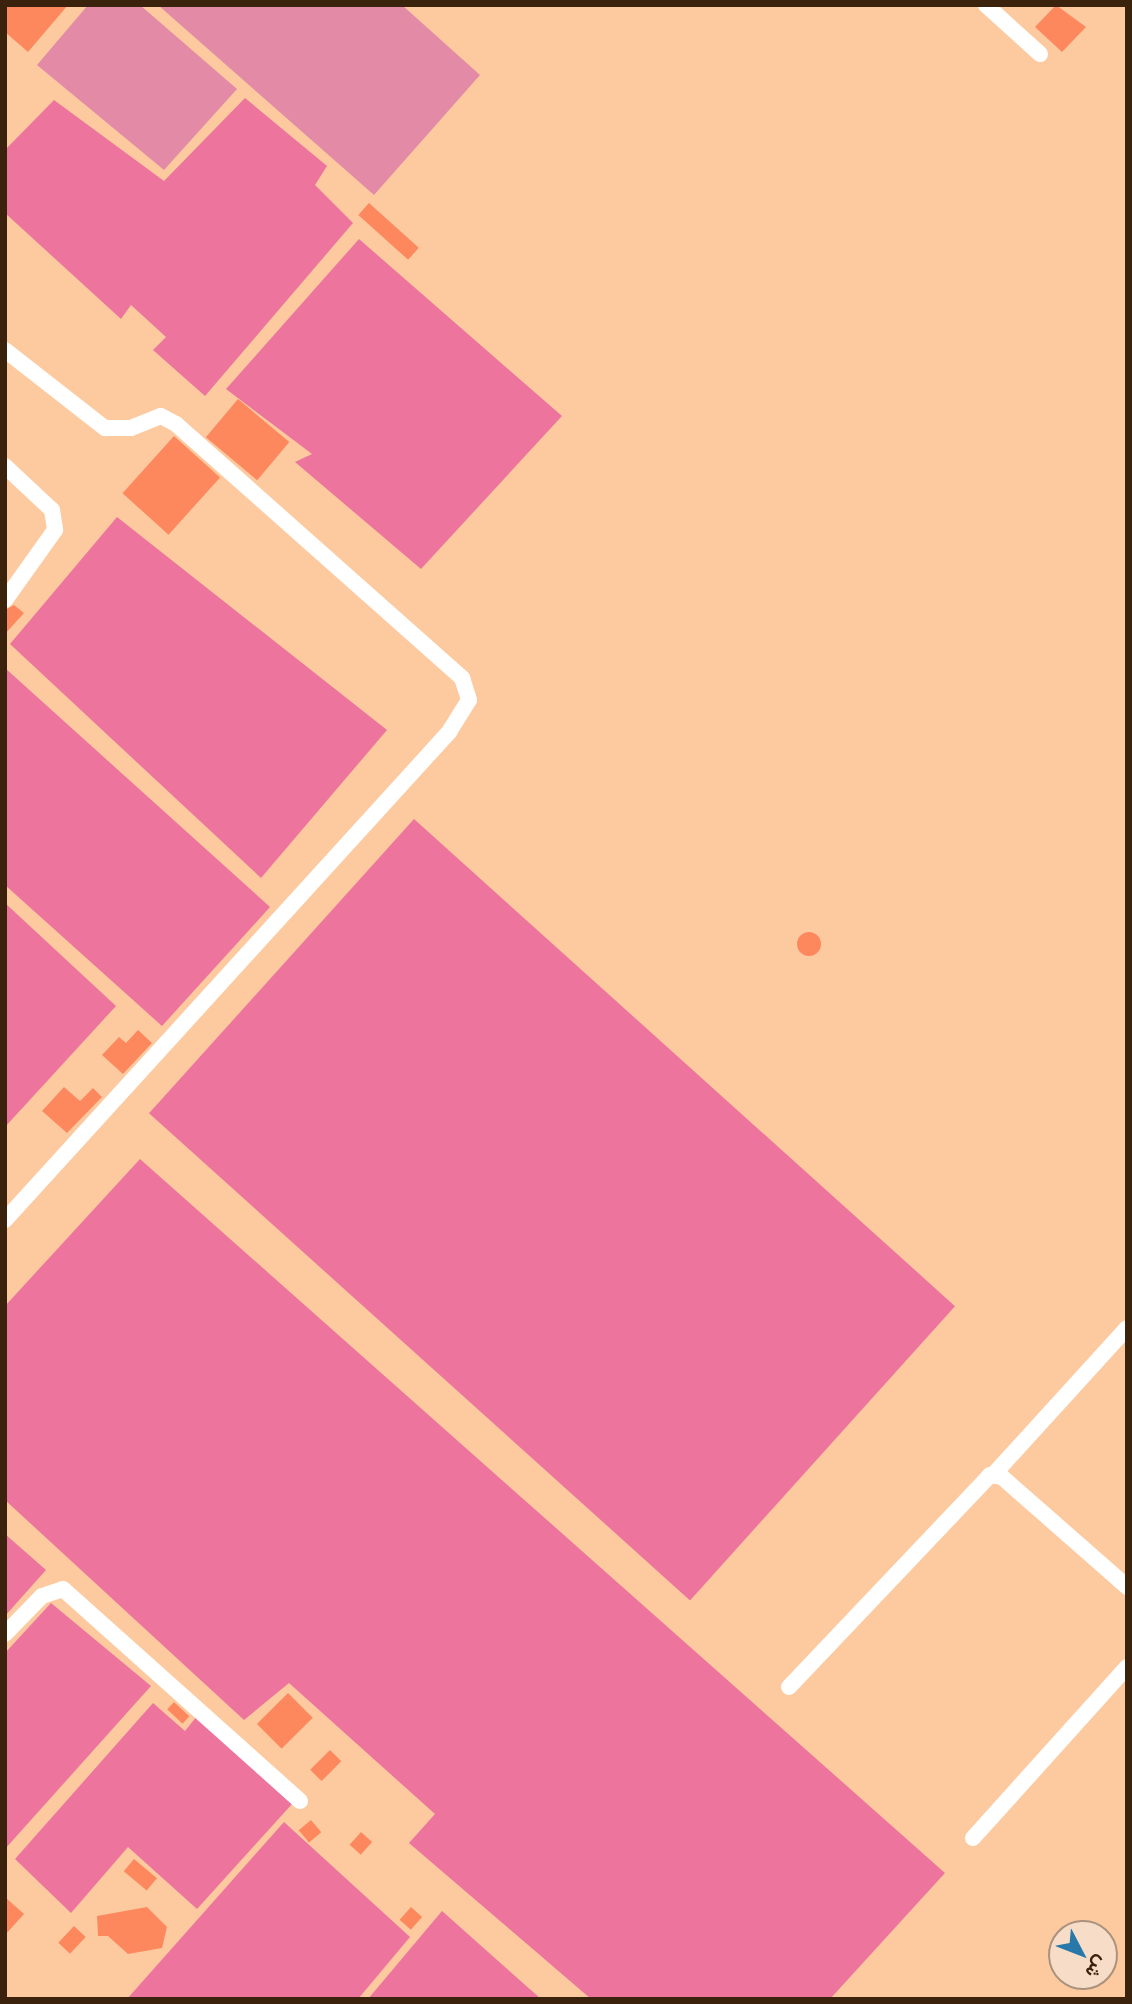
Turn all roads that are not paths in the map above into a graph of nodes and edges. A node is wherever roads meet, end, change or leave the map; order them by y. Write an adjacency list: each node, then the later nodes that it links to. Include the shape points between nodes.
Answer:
1 (986, 5): 2 (street)
2 (1040, 54)
3 (5, 350): 6 (street, via 105,428 131,428 162,416 176,424 462,678 469,700 450,730)
4 (5, 466): 5 (street, via 52,510 55,530)
5 (5, 600)
6 (5, 1220)
7 (1127, 1328): 8 (street)
8 (994, 1474): 9 (street); 12 (street, via 978,1483)
9 (1127, 1587)
10 (5, 1634): 13 (street, via 42,1596 62,1589)
11 (1127, 1667): 14 (street)
12 (789, 1687)
13 (300, 1801)
14 (973, 1838)

